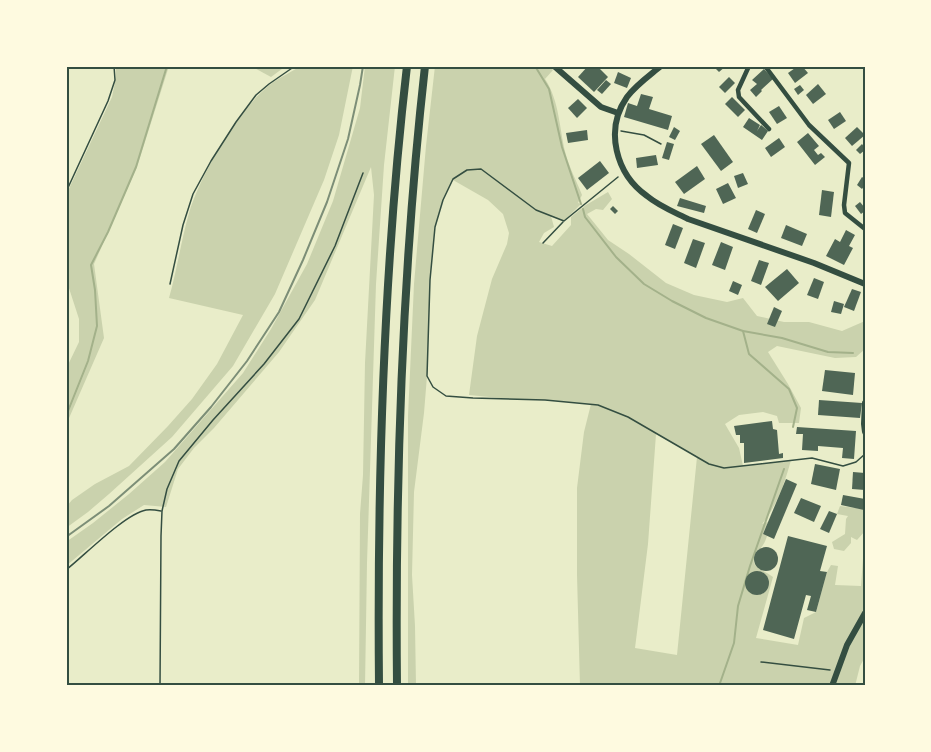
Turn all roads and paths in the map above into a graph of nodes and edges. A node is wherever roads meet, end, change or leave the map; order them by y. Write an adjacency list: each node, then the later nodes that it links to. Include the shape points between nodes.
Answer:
1 (114, 66): 15 (path, via 115,80 108,101)
2 (295, 66): 19 (path, via 256,95 211,161 193,194)
3 (407, 66): 30 (highway, via 384,346)
4 (425, 66): 31 (highway, via 402,358)
5 (554, 66): 9 (street, via 601,107)
6 (661, 66): 9 (street, via 639,83)
7 (749, 66): 11 (street, via 738,90 739,98)
8 (765, 66): 17 (street, via 808,124 849,164 845,213)
9 (618, 114): 10 (street)
10 (615, 129): 12 (path, via 644,135); 13 (street, via 618,159)
11 (769, 129)
12 (662, 144)
13 (625, 172): 16 (path); 20 (street, via 646,196 668,210)
14 (363, 174): 24 (path, via 335,246 299,319 179,461)
15 (66, 192)
16 (564, 221): 18 (path); 23 (path, via 536,210 482,169 467,170 453,179 434,237 427,376 433,387 446,396 598,405 628,417 709,464 724,468 812,458 843,466)
17 (865, 229)
18 (543, 243)
19 (170, 284)
20 (865, 284)
21 (865, 403): 22 (street)
22 (865, 432)
23 (865, 454)
24 (162, 511): 25 (path, via 144,510 133,516); 29 (path)
25 (66, 570)
26 (865, 613): 28 (street)
27 (761, 662): 28 (path)
28 (837, 671): 32 (street)
29 (160, 686)
30 (379, 686)
31 (397, 686)
32 (832, 686)

